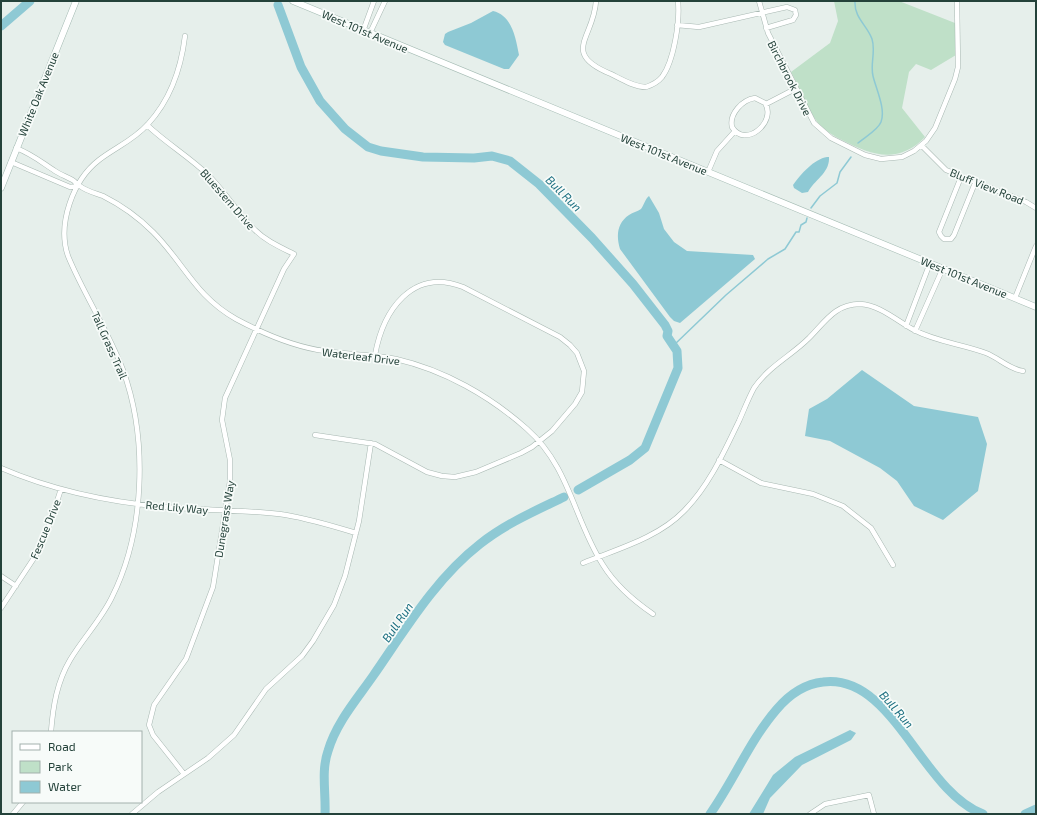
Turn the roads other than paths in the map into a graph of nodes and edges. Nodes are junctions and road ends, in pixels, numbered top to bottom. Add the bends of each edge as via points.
1 (76, 1) edge
2 (293, 1) edge
3 (374, 1) edge
4 (385, 1) edge
5 (596, 1) edge
6 (678, 1) edge
7 (759, 1) edge
8 (957, 1) edge
9 (762, 12) junction
10 (677, 26) junction
11 (766, 28) junction
12 (363, 31) junction
13 (370, 33) junction
14 (185, 36) dead end
15 (795, 89) junction
16 (766, 104) junction
17 (147, 125) junction
18 (735, 131) junction
19 (922, 146) junction
20 (16, 148) junction
21 (11, 162) junction
22 (708, 172) junction
23 (960, 177) junction
24 (975, 183) junction
25 (79, 186) junction
26 (1, 188) edge
27 (1036, 208) edge
28 (1036, 246) edge
29 (294, 254) joint
30 (930, 263) junction
31 (943, 268) junction
32 (1015, 298) junction
33 (1036, 307) edge
34 (906, 326) junction
35 (256, 329) junction
36 (915, 331) junction
37 (375, 355) junction
38 (1023, 371) dead end
39 (315, 435) dead end
40 (539, 442) junction
41 (371, 443) junction
42 (719, 460) junction
43 (1, 468) edge
44 (61, 489) junction
45 (137, 504) junction
46 (226, 511) junction
47 (356, 533) junction
48 (598, 557) junction
49 (583, 563) dead end
50 (893, 565) dead end
51 (1, 576) edge
52 (16, 586) junction
53 (1, 608) edge
54 (653, 614) dead end
55 (51, 731) edge
56 (184, 774) junction
57 (22, 803) edge
58 (13, 814) edge
59 (132, 814) edge
60 (810, 814) edge
61 (874, 814) edge

1 - 20 street, White Oak Avenue
2 - 12 street, West 101st Avenue
3 - 12 street
4 - 13 street
5 - 10 street via 582,52 594,68 635,84 646,87 662,78 673,49
6 - 10 street
7 - 9 street, Birchbrook Drive
8 - 19 street via 957,75 935,128
9 - 10 street via 699,27
9 - 11 street, Birchbrook Drive
9 - 11 street via 787,7 795,12 793,20
11 - 15 street, Birchbrook Drive
12 - 13 street, West 101st Avenue
13 - 22 street, West 101st Avenue
14 - 17 street, Tall Grass Trail via 181,61 174,81 165,101
15 - 16 street
15 - 19 street, Birchbrook Drive via 817,127 831,138 861,153 876,158 893,159
16 - 18 street via 768,117 755,133 743,136
16 - 18 street via 755,98 745,102 732,116 731,124
17 - 25 street, Tall Grass Trail via 127,143 97,162
17 - 29 street, Bluestem Drive via 209,175 260,235
18 - 22 street via 716,151
19 - 23 street, Bluff View Road via 941,166
20 - 21 street, White Oak Avenue
20 - 25 street, Waterleaf Drive via 39,158
21 - 25 street, Waterleaf Drive via 70,187
21 - 26 street, White Oak Avenue
22 - 30 street, West 101st Avenue
23 - 24 street, Bluff View Road
23 - 24 street via 939,232 944,239 951,239 954,235
24 - 27 street, Bluff View Road
25 - 35 street, Waterleaf Drive via 113,202 139,220 160,240 204,296 227,314
25 - 45 street, Tall Grass Trail via 66,217 65,246 113,347 128,387 139,446 140,480
28 - 32 street
29 - 35 street, Dunegrass Way via 284,269
30 - 31 street, West 101st Avenue
30 - 34 street
31 - 32 street, West 101st Avenue
31 - 36 street
32 - 33 street, West 101st Avenue
34 - 36 street
34 - 42 street via 879,309 865,305 849,305 832,313 807,340 772,367 757,385
35 - 37 street, Waterleaf Drive via 308,348
35 - 46 street, Dunegrass Way via 223,405 230,473
36 - 38 street via 940,341 985,353 1013,369
37 - 40 street, Waterleaf Drive via 426,368 462,384 507,412
37 - 40 street via 383,326 396,304 414,288 436,282 463,287 560,337 572,347 581,360 584,371 583,387 575,404
39 - 41 street
40 - 41 street via 521,453 476,472 455,477 426,472
40 - 48 street, Waterleaf Drive via 561,472
41 - 47 street
42 - 48 street via 701,491 677,517 652,534
42 - 50 street via 761,483 813,494 843,506 871,528
43 - 44 street, Red Lily Way
44 - 45 street, Red Lily Way via 100,499
44 - 52 street, Fescue Drive via 42,543
45 - 46 street, Red Lily Way
45 - 55 street, Tall Grass Trail via 121,576 107,606 63,675 53,708
46 - 47 street, Red Lily Way via 287,515
46 - 56 street, Dunegrass Way via 213,587 200,624 186,659 154,705 149,725 153,735
47 - 56 street via 339,594 313,641 302,656 266,689 234,735 208,758
48 - 49 street
48 - 54 street, Waterleaf Drive via 618,585
51 - 52 street
52 - 53 street, Fescue Drive
56 - 59 street
57 - 58 street
60 - 61 street via 825,804 869,795

